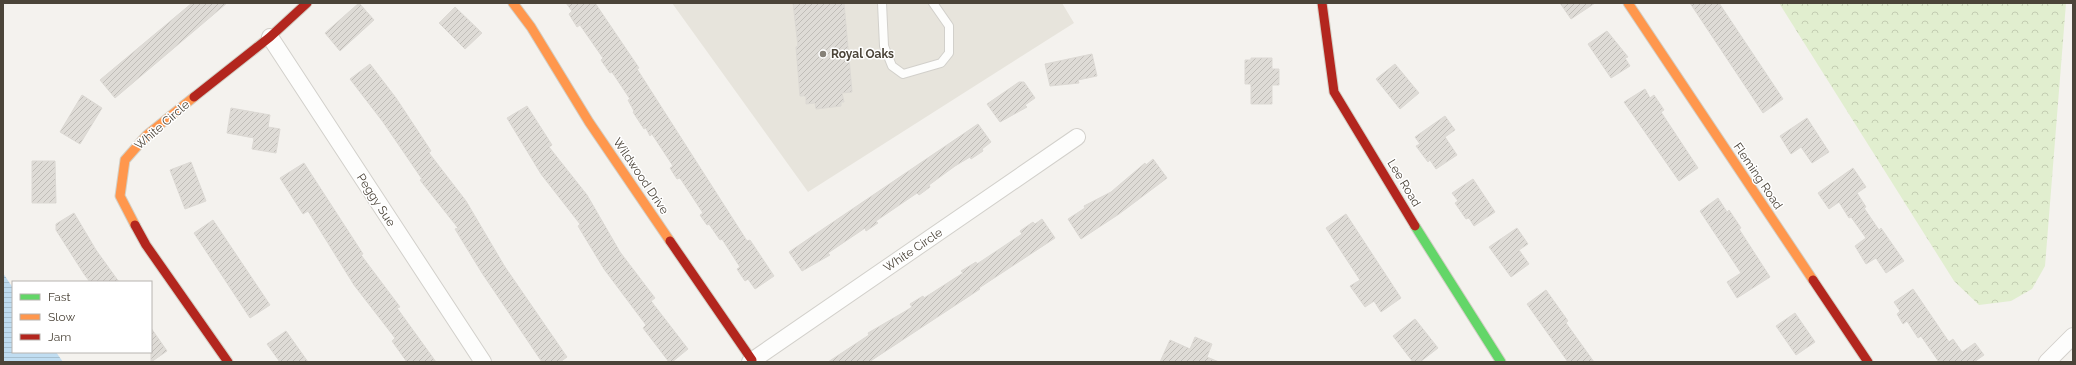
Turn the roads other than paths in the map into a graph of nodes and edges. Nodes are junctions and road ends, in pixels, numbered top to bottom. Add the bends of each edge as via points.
1 (307, 3) edge
2 (513, 3) edge
3 (882, 3) edge
4 (933, 3) edge
5 (1322, 3) edge
6 (1628, 3) edge
7 (270, 37) junction
8 (1077, 137) dead end
9 (2073, 336) edge
10 (751, 361) edge
11 (228, 362) edge
12 (483, 362) edge
13 (1501, 362) edge
14 (1868, 362) edge
15 (2047, 362) edge

1 - 7 street, White Circle
2 - 10 street, Wildwood Drive via 531,27 589,122
3 - 4 lane via 884,46 892,66 903,74 942,63 949,54 948,26
5 - 13 street, Lee Road via 1334,92
6 - 14 street, Fleming Road
7 - 11 street, White Circle via 147,135 125,160 120,196 146,245
7 - 12 street, Peggy Sue
8 - 10 street, White Circle
9 - 15 street

